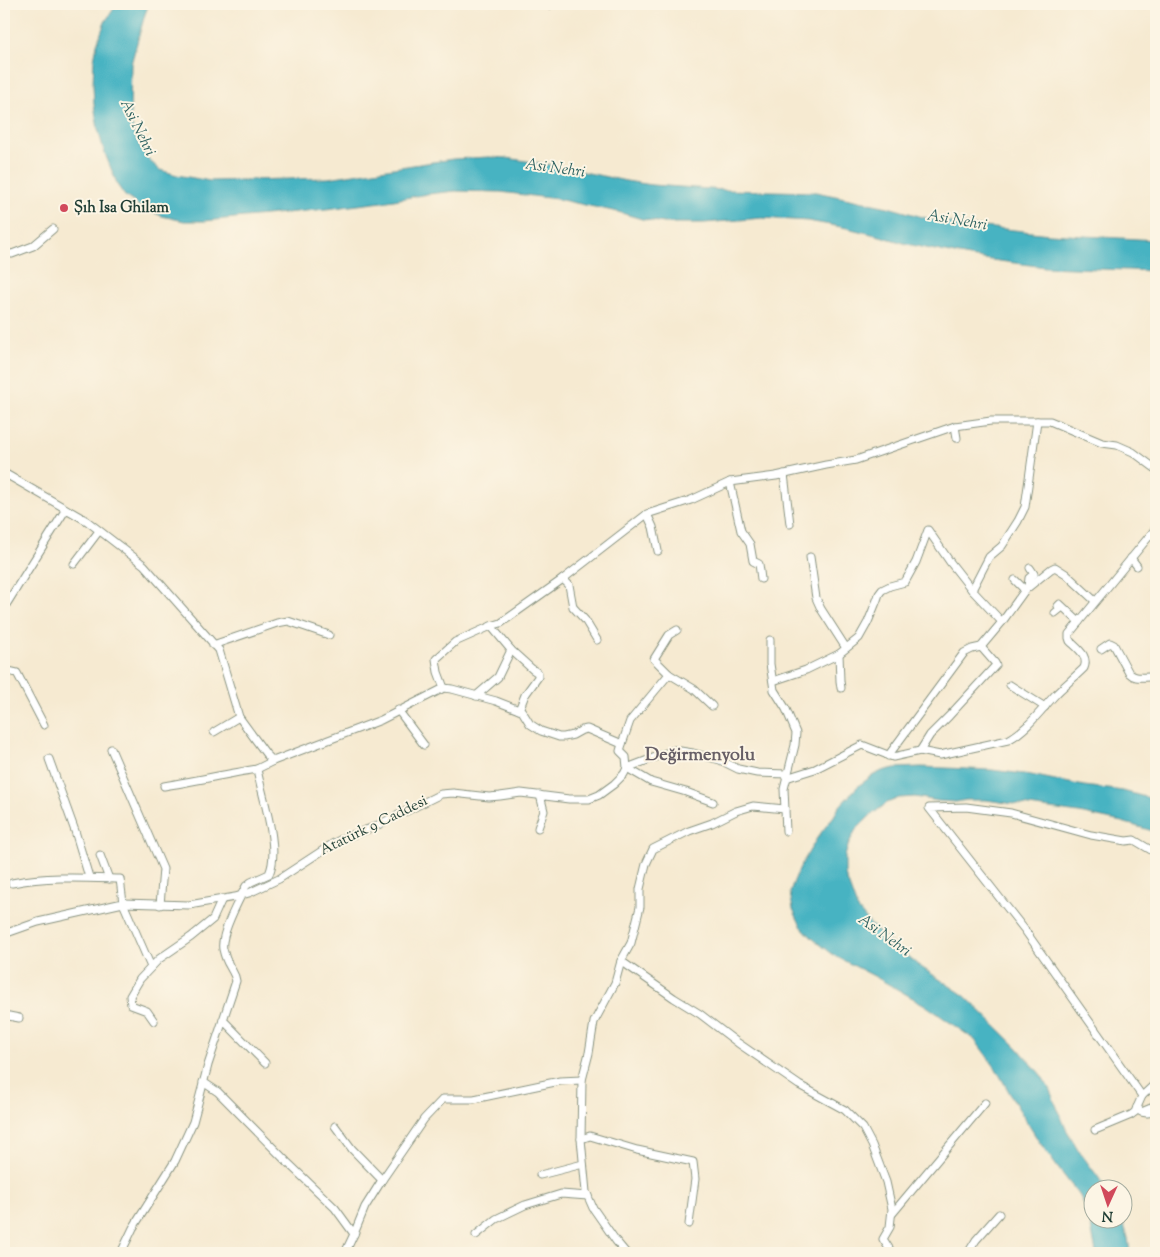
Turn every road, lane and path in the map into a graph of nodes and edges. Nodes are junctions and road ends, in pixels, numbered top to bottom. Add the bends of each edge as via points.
1 (53, 229) dead end
2 (4, 253) edge
3 (1037, 422) junction
4 (955, 426) junction
5 (957, 438) dead end
6 (1156, 469) edge
7 (4, 473) edge
8 (784, 474) junction
9 (730, 482) junction
10 (66, 509) junction
11 (647, 514) junction
12 (790, 524) dead end
13 (1156, 528) edge
14 (99, 531) junction
15 (1150, 535) junction
16 (1156, 542) edge
17 (658, 551) dead end
18 (810, 556) dead end
19 (1131, 558) junction
20 (74, 564) dead end
21 (1137, 566) dead end
22 (1030, 568) dead end
23 (563, 579) junction
24 (761, 579) dead end
25 (1015, 580) dead end
26 (1027, 588) junction
27 (972, 590) junction
28 (1095, 601) junction
29 (4, 608) edge
30 (1055, 613) dead end
31 (1002, 622) junction
32 (1079, 622) junction
33 (491, 626) junction
34 (677, 630) dead end
35 (329, 635) dead end
36 (597, 640) dead end
37 (770, 640) dead end
38 (213, 645) junction
39 (981, 647) junction
40 (846, 648) junction
41 (511, 650) junction
42 (1101, 650) dead end
43 (838, 654) junction
44 (4, 670) edge
45 (669, 674) junction
46 (1149, 676) dead end
47 (773, 681) junction
48 (1010, 685) dead end
49 (444, 688) junction
50 (841, 688) dead end
51 (476, 696) junction
52 (712, 706) dead end
53 (1045, 707) junction
54 (398, 710) junction
55 (520, 710) junction
56 (239, 717) junction
57 (44, 725) dead end
58 (214, 732) dead end
59 (622, 744) junction
60 (424, 746) dead end
61 (111, 749) dead end
62 (920, 751) junction
63 (888, 756) junction
64 (49, 760) dead end
65 (273, 760) junction
66 (627, 768) junction
67 (257, 769) junction
68 (787, 776) junction
69 (164, 786) dead end
70 (540, 795) junction
71 (712, 802) dead end
72 (785, 809) junction
73 (538, 828) dead end
74 (786, 831) dead end
75 (1156, 853) edge
76 (100, 855) dead end
77 (89, 877) junction
78 (109, 879) junction
79 (12, 883) dead end
80 (242, 895) junction
81 (222, 899) junction
82 (123, 904) junction
83 (160, 905) junction
84 (4, 934) edge
85 (621, 962) junction
86 (151, 967) junction
87 (4, 1016) edge
88 (19, 1018) dead end
89 (223, 1020) junction
90 (154, 1021) dead end
91 (265, 1063) dead end
92 (582, 1080) junction
93 (203, 1082) junction
94 (1156, 1083) edge
95 (1142, 1096) junction
96 (985, 1103) dead end
97 (1156, 1106) edge
98 (1139, 1110) junction
99 (1156, 1112) edge
100 (335, 1126) dead end
101 (1095, 1130) dead end
102 (580, 1139) junction
103 (582, 1164) junction
104 (540, 1175) dead end
105 (382, 1180) junction
106 (588, 1196) junction
107 (892, 1214) junction
108 (999, 1214) dead end
109 (689, 1224) dead end
110 (354, 1234) junction
111 (476, 1235) dead end
112 (121, 1253) edge
113 (345, 1253) edge
114 (626, 1253) edge
115 (892, 1253) edge
116 (968, 1253) edge

1 - 2 street via 33,246 12,254
3 - 4 street via 991,421
3 - 6 street via 1050,420 1102,444 1118,445
3 - 27 street via 1025,507 1002,546 989,557
4 - 5 street
4 - 8 street via 856,460
7 - 10 street
8 - 9 street
8 - 12 street
9 - 11 street via 691,500
9 - 24 street via 741,531 750,544 753,560 759,564
10 - 14 street
10 - 29 street
11 - 17 street
11 - 23 street
13 - 15 street
14 - 20 street
14 - 38 street via 144,565
15 - 16 street
15 - 19 street
18 - 40 street via 816,598
19 - 21 street
19 - 28 street
22 - 26 street via 1034,574 1029,578
23 - 33 street via 501,623
23 - 36 street via 569,586 573,607
25 - 26 street
26 - 28 street via 1055,567
26 - 31 street
27 - 31 street
27 - 40 street via 928,530 905,582 878,594 859,638
28 - 32 street
30 - 32 street via 1060,604
31 - 39 street
32 - 53 street via 1069,638 1084,655 1086,665
33 - 41 street
33 - 49 street via 455,642 436,659
34 - 45 street via 669,635 654,658
35 - 38 street via 288,621
37 - 47 street
38 - 56 street via 219,650
39 - 62 street via 996,665 930,735
39 - 63 street via 964,653
40 - 43 street
41 - 51 street via 498,677
41 - 55 street via 538,673
42 - 46 street via 1110,643 1114,645 1132,677
43 - 47 street via 806,670
43 - 50 street
44 - 57 street via 17,673
45 - 52 street via 694,689
45 - 59 street via 630,721
47 - 68 street via 774,690 796,733
48 - 53 street
49 - 51 street
49 - 54 street
51 - 55 street
53 - 62 street via 1008,740 940,755
54 - 60 street
54 - 65 street via 381,720
55 - 59 street via 530,724 541,731 564,737 588,730
56 - 58 street
56 - 65 street
59 - 66 street via 620,750 626,757
61 - 83 street via 163,869
62 - 63 street
63 - 68 street via 862,746 815,769
64 - 77 street
65 - 67 street
66 - 68 street via 674,750 693,752 757,774
66 - 70 street, Atatürk 9 Caddesi via 614,784 594,797 575,800
66 - 71 street via 650,782
67 - 69 street
67 - 80 street via 266,803 273,850 272,868 269,874 246,886
68 - 72 street
70 - 73 street via 544,811
70 - 80 street, Atatürk 9 Caddesi via 446,793 435,796 374,827 339,840 279,879
72 - 74 street
72 - 85 street via 753,806 736,811 653,849 646,864 631,944
75 - 95 street via 1134,840 1091,835 1011,813 966,807 929,808 1024,929
76 - 78 street
77 - 78 street
77 - 79 street via 31,879
78 - 82 street via 120,879
80 - 81 street, Atatürk 9 Caddesi
80 - 89 street via 223,939 222,948 236,981
81 - 83 street, Atatürk 9 Caddesi via 189,905
81 - 86 street via 213,918
82 - 83 street, Atatürk 9 Caddesi
82 - 84 street, Atatürk 9 Caddesi via 38,922
82 - 86 street
85 - 92 street via 594,1022
85 - 107 street via 799,1085 845,1110 863,1128 872,1145 886,1182
86 - 90 street via 130,996 131,1005 147,1011
87 - 88 street
89 - 91 street
89 - 93 street
92 - 102 street
92 - 105 street via 560,1081 474,1099 443,1099 424,1119
93 - 110 street via 218,1092 335,1208
93 - 112 street via 193,1122 176,1161 133,1228
94 - 95 street
95 - 98 street
96 - 107 street
97 - 98 street
98 - 99 street
98 - 101 street
100 - 105 street
102 - 103 street
102 - 109 street via 590,1136 693,1162 695,1179
103 - 104 street
103 - 106 street
105 - 110 street via 365,1207
106 - 111 street via 561,1194 525,1206 496,1219
106 - 114 street
107 - 115 street via 890,1227 883,1239
108 - 116 street
110 - 113 street

